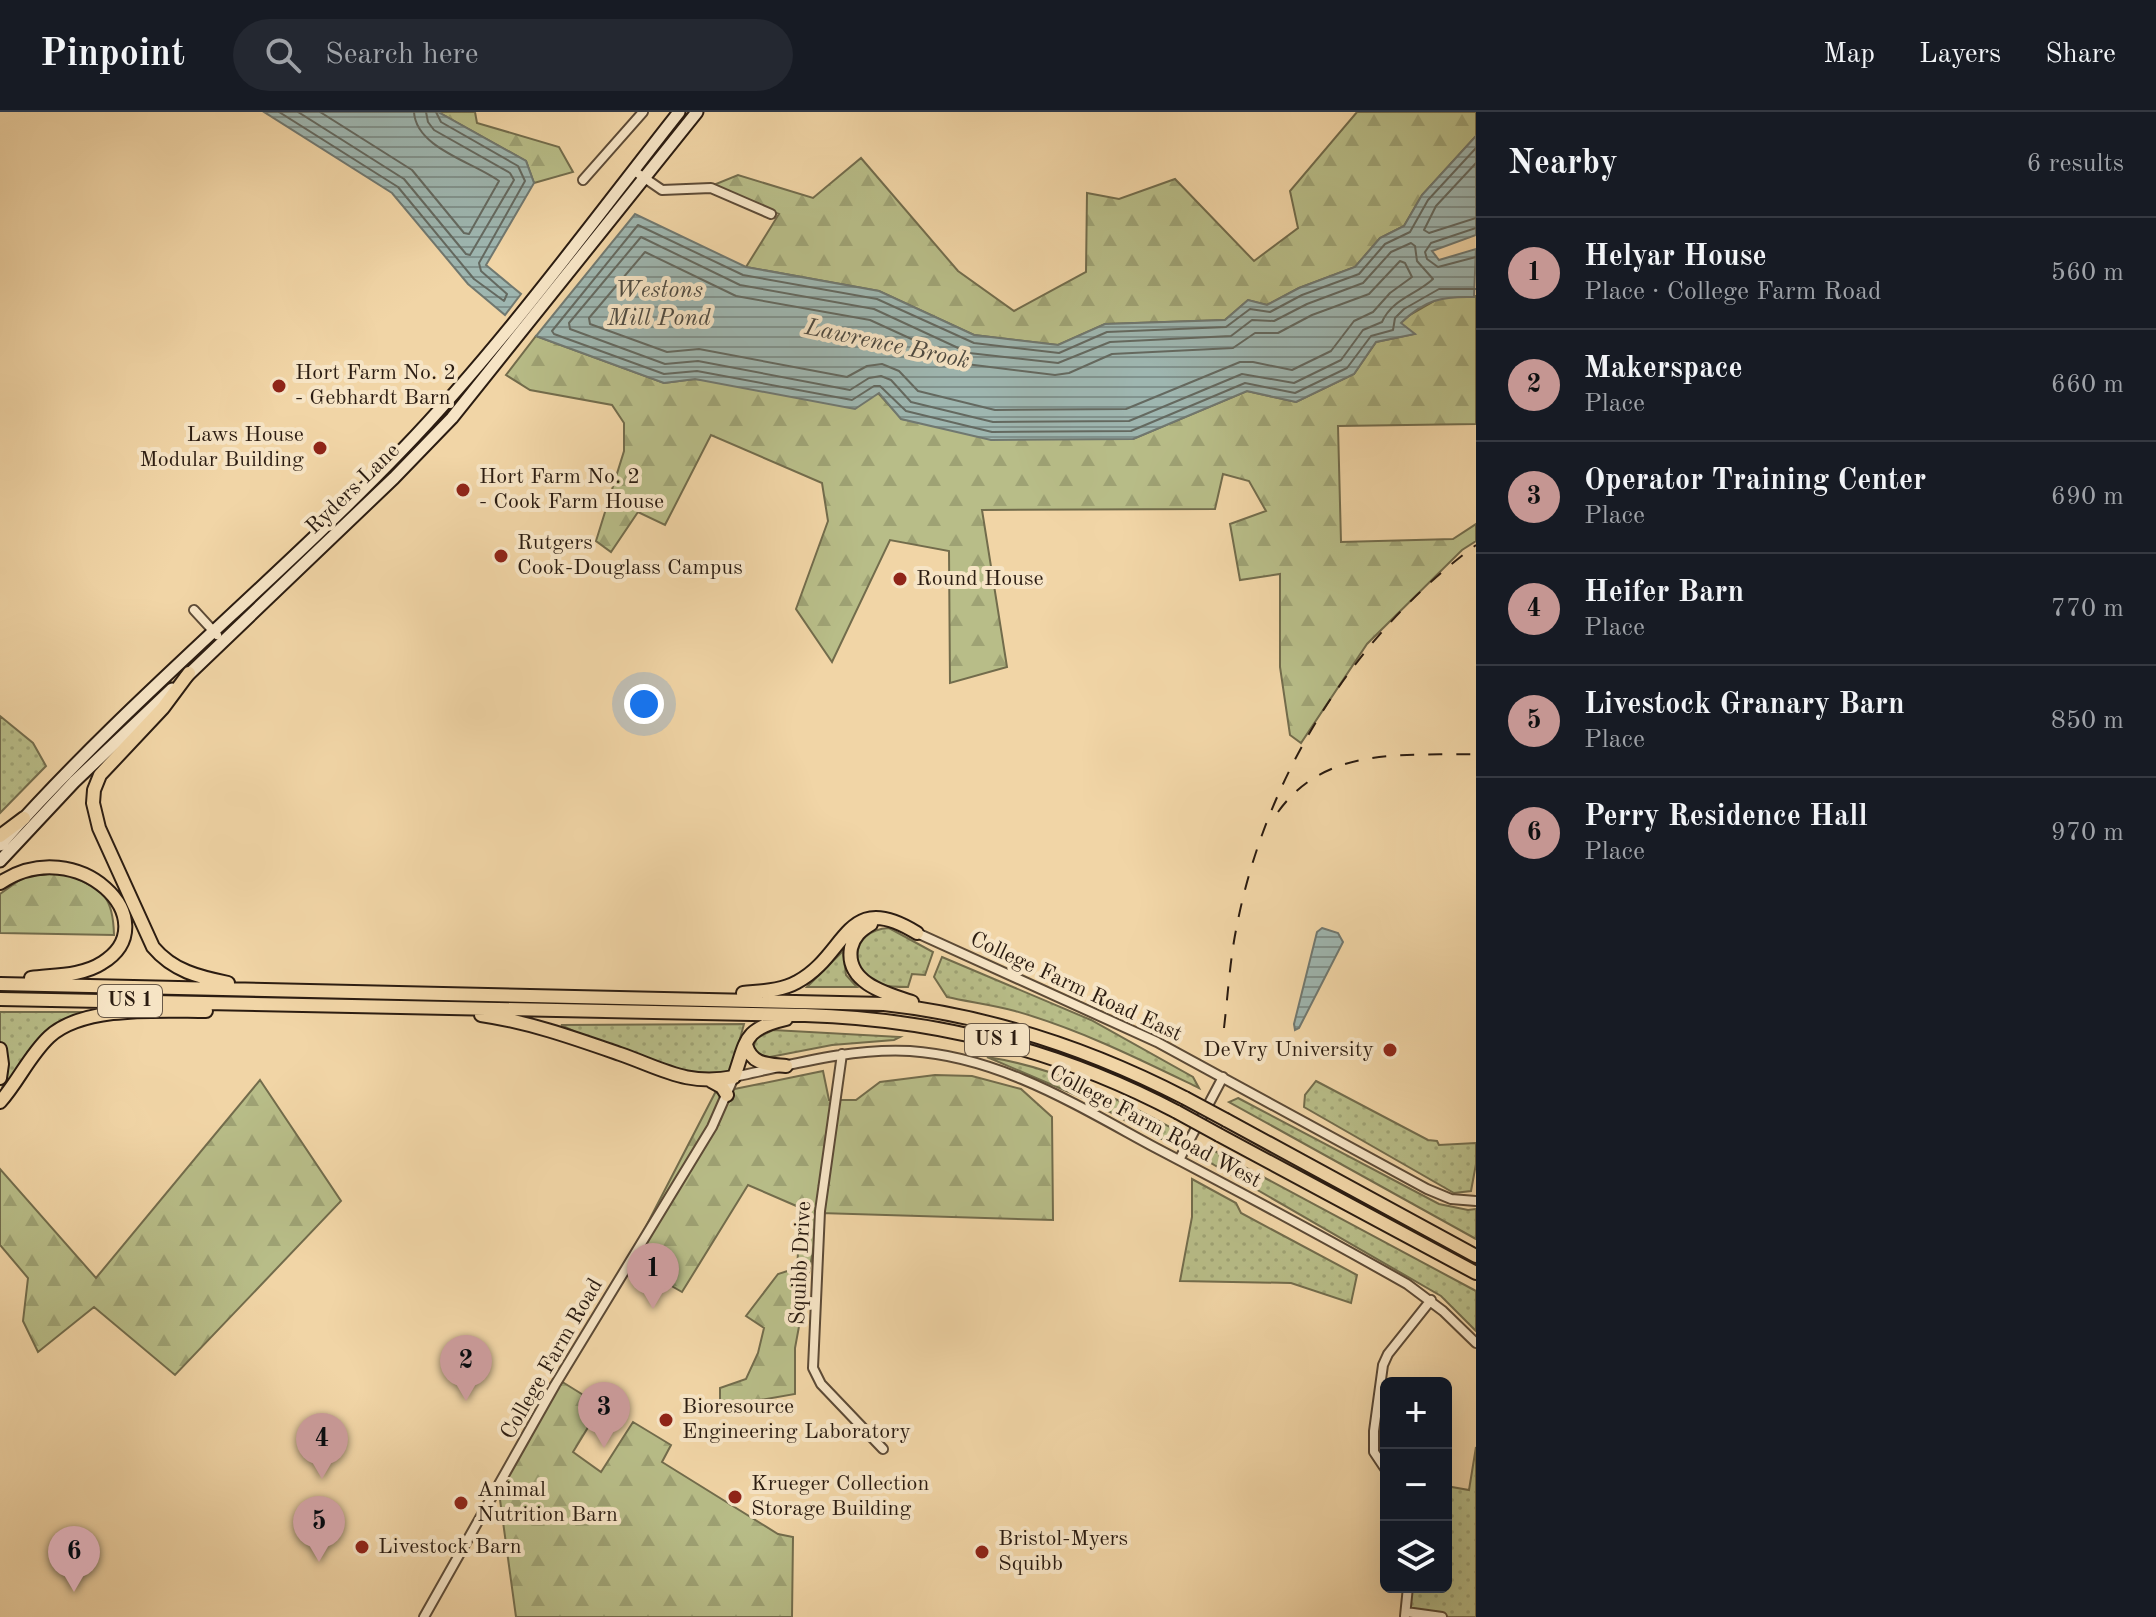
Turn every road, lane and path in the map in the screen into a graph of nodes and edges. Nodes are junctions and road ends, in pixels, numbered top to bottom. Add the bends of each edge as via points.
1 (643, 112) edge
2 (679, 112) edge
3 (697, 112) edge
4 (633, 170) junction
5 (644, 179) junction
6 (583, 180) dead end
7 (771, 214) dead end
8 (194, 610) dead end
9 (213, 631) junction
10 (223, 641) junction
11 (189, 673) junction
12 (24, 818) junction
13 (0, 836) edge
14 (0, 845) edge
15 (0, 861) edge
16 (0, 883) edge
17 (917, 933) junction
18 (0, 983) edge
19 (258, 989) junction
20 (0, 999) edge
21 (698, 999) junction
22 (259, 1003) junction
23 (432, 1007) junction
24 (938, 1011) junction
25 (805, 1015) junction
26 (746, 1045) junction
27 (0, 1049) edge
28 (842, 1054) junction
29 (786, 1066) junction
30 (734, 1077) junction
31 (1223, 1077) junction
32 (0, 1078) edge
33 (711, 1081) junction
34 (727, 1095) junction
35 (0, 1102) edge
36 (1179, 1160) junction
37 (1476, 1201) edge
38 (1398, 1214) junction
39 (1476, 1248) edge
40 (1476, 1256) edge
41 (1476, 1273) edge
42 (1431, 1300) junction
43 (1476, 1343) edge
44 (883, 1449) dead end
45 (1380, 1461) edge
46 (1408, 1593) edge
47 (1406, 1614) edge
48 (424, 1617) edge
49 (1442, 1617) edge

1 - 6 street
2 - 4 main road, Ryders Lane
3 - 5 main road, Ryders Lane
4 - 5 street
4 - 9 main road, Ryders Lane via 452,396
5 - 7 street via 667,191 711,188
5 - 10 main road, Ryders Lane via 470,398
8 - 9 street
9 - 10 street
9 - 12 main road, Ryders Lane
10 - 11 main road, Ryders Lane
11 - 15 main road, Ryders Lane
11 - 19 highway via 100,775 94,815 157,952 189,973
12 - 13 highway
12 - 14 main road, Ryders Lane
16 - 18 highway via 36,868 74,870 109,891 124,921 117,949 97,966
17 - 21 highway via 887,917 871,918 853,927 799,982
17 - 24 highway via 884,922 869,925 854,939 852,961 873,988
17 - 31 street, College Farm Road East
18 - 19 highway, US 1
19 - 21 highway, US 1
20 - 22 highway, US 1
21 - 24 highway, US 1 via 857,1002
22 - 23 highway, US 1
22 - 35 highway via 78,1020 47,1039
23 - 25 highway, US 1
23 - 33 highway via 527,1023 679,1076
24 - 38 highway, US 1, bridge via 1016,1029 1117,1064
25 - 26 highway via 759,1026
25 - 41 highway, US 1, bridge via 910,1023 988,1038 1089,1070
26 - 29 highway via 757,1061
26 - 30 highway
27 - 32 highway
28 - 29 street, College Farm Road West
28 - 36 street, College Farm Road West via 912,1051 993,1067
28 - 44 street, Squibb Drive via 820,1211 813,1368 821,1384
29 - 30 street, College Farm Road West
30 - 33 highway
30 - 34 street, College Farm Road
31 - 36 street
31 - 37 street, College Farm Road East via 1436,1194
33 - 34 highway
34 - 48 street, College Farm Road
36 - 42 street, College Farm Road West
38 - 39 highway
38 - 40 highway, US 1
42 - 43 street, College Farm Road West
42 - 45 street via 1383,1365 1374,1431 1374,1452
46 - 47 street
47 - 49 street

